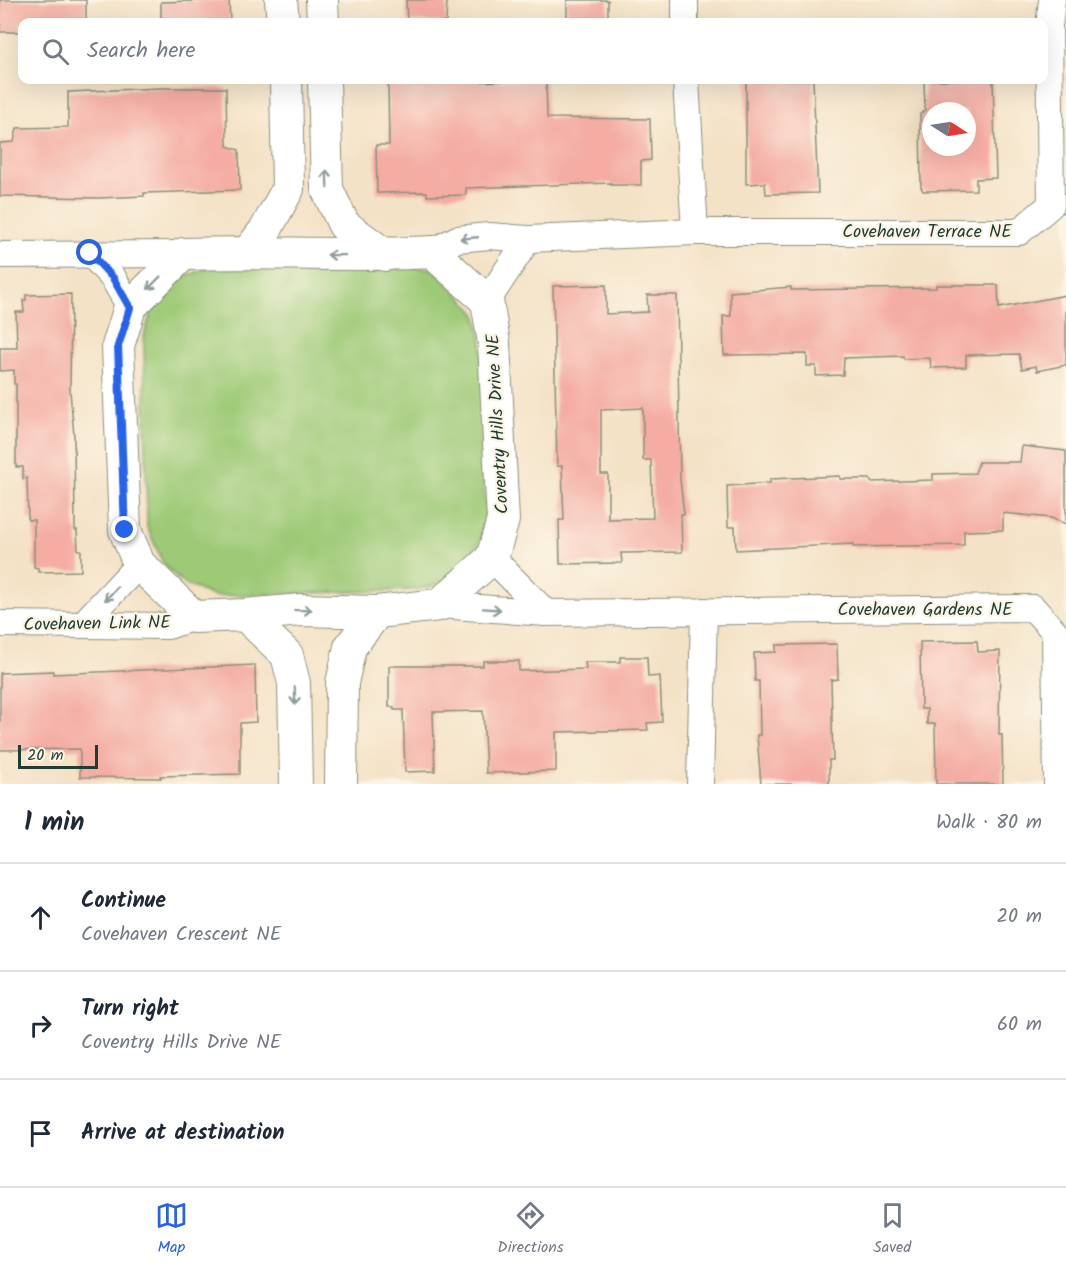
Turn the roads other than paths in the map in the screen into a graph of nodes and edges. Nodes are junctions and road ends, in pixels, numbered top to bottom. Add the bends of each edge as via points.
1 (281, 0) edge
2 (322, 0) edge
3 (685, 0) edge
4 (1052, 0) edge
5 (283, 18) edge
6 (323, 18) edge
7 (685, 18) edge
8 (286, 84) edge
9 (324, 84) edge
10 (686, 84) edge
11 (695, 232) junction
12 (518, 238) junction
13 (249, 251) junction
14 (432, 252) junction
15 (90, 253) junction
16 (183, 254) junction
17 (0, 255) edge
18 (385, 255) junction
19 (488, 301) junction
20 (130, 308) junction
21 (492, 558) junction
22 (139, 564) junction
23 (439, 605) junction
24 (704, 611) junction
25 (377, 612) junction
26 (546, 613) junction
27 (245, 615) junction
28 (194, 617) junction
29 (0, 624) edge
30 (82, 624) junction
31 (296, 784) edge
32 (341, 784) edge
33 (700, 784) edge
34 (1057, 784) edge

1 - 5 street
2 - 6 street
3 - 7 street
4 - 11 street, Covehaven Terrace NE via 1052,206 1019,232
8 - 13 street via 288,189
18 -> 9 street via 344,225 327,189
10 - 11 street
11 - 12 street, Covehaven Terrace NE
12 -> 14 street via 458,239
12 - 19 street
13 - 16 street
18 -> 13 street
14 - 18 street
14 - 19 street
15 - 16 street
15 - 17 street
15 - 20 street via 113,278
16 -> 20 street
19 - 21 street, Coventry Hills Drive NE via 494,343 503,520
20 - 22 street via 118,346 125,530
21 - 23 street
21 - 26 street
22 - 28 street
22 -> 30 street
23 - 25 street
23 -> 26 street, Covehaven Gardens NE
24 - 26 street, Covehaven Gardens NE
24 - 33 street
24 - 34 street, Covehaven Gardens NE via 1032,608 1055,632
27 -> 25 street via 301,610
25 - 32 street via 350,647 342,683
27 - 28 street
27 -> 31 street via 287,655 294,682
28 - 30 street, Covehaven Link NE via 168,626
29 - 30 street, Covehaven Link NE

